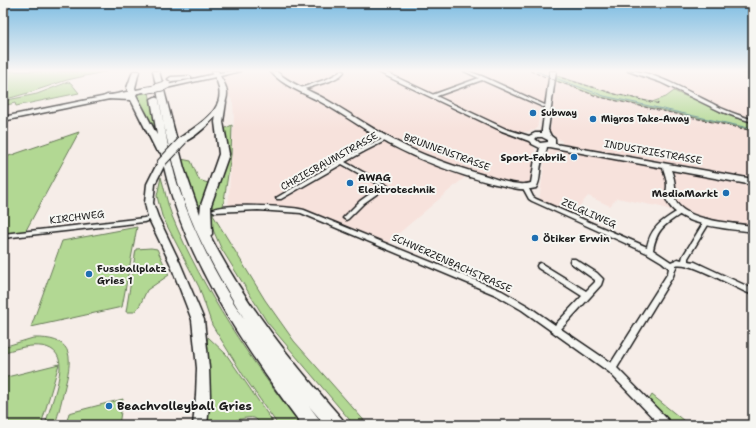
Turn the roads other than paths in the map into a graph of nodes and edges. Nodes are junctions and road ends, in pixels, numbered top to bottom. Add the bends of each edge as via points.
1 (132, 91) edge
2 (140, 91) edge
3 (153, 91) edge
4 (161, 91) edge
5 (218, 91) edge
6 (223, 91) edge
7 (303, 91) edge
8 (423, 91) edge
9 (447, 91) edge
10 (511, 91) edge
11 (550, 91) edge
12 (683, 91) edge
13 (133, 94) junction
14 (433, 96) junction
15 (107, 97) joint
16 (222, 102) junction
17 (547, 108) junction
18 (211, 117) junction
19 (3, 119) edge
20 (753, 121) edge
21 (219, 122) junction
22 (533, 136) junction
23 (387, 139) junction
24 (546, 142) junction
25 (341, 162) junction
26 (167, 163) junction
27 (666, 165) junction
28 (753, 177) edge
29 (753, 182) edge
30 (526, 188) junction
31 (279, 198) dead end
32 (215, 210) dead end
33 (680, 212) junction
34 (153, 217) junction
35 (346, 218) dead end
36 (705, 220) junction
37 (753, 229) edge
38 (3, 236) edge
39 (207, 241) junction
40 (649, 251) junction
41 (573, 261) dead end
42 (686, 262) junction
43 (672, 264) junction
44 (540, 266) dead end
45 (753, 292) edge
46 (587, 295) junction
47 (556, 329) junction
48 (612, 369) junction
49 (200, 425) edge
50 (313, 425) edge
51 (336, 425) edge
52 (667, 425) edge

1 - 13 highway
2 - 13 main road, bridge
3 - 26 highway
4 - 39 highway via 180,174
5 - 18 main road via 217,105
6 - 16 main road
7 - 23 main road, BRUNNENSTRASSE
8 - 14 main road, INDUSTRIESTRASSE
9 - 14 street
10 - 17 street
11 - 17 main road
12 - 20 street via 736,116
13 - 15 highway
13 - 26 highway
14 - 22 main road, INDUSTRIESTRASSE via 500,127
15 - 19 main road
16 - 18 main road via 216,114
16 - 21 highway
17 - 22 main road via 540,129
17 - 24 main road
18 - 21 highway
18 - 34 main road, bridge via 162,162 151,184 149,202
21 - 39 highway via 224,154 206,205
22 - 24 main road, INDUSTRIESTRASSE
22 - 24 main road, INDUSTRIESTRASSE
23 - 25 street, CHRIESBAUMSTRASSE
23 - 30 main road, BRUNNENSTRASSE via 426,158 497,182
24 - 27 main road, INDUSTRIESTRASSE
24 - 28 main road, INDUSTRIESTRASSE
24 - 30 main road via 539,159 535,183
25 - 31 street, CHRIESBAUMSTRASSE
25 - 35 street via 385,186 362,202
26 - 50 highway via 185,220 216,284 263,358
27 - 29 main road, INDUSTRIESTRASSE
27 - 33 main road via 671,185 670,198
30 - 40 street, ZELGLIWEG via 534,200
32 - 47 street, SCHWERZENBACHSTRASSE via 277,207 302,211 499,293
33 - 36 main road
33 - 40 street via 655,230
34 - 38 street, KIRCHWEG
34 - 49 main road via 198,320 203,368
36 - 37 main road
36 - 42 street via 705,225
39 - 51 highway via 256,322
40 - 43 street, ZELGLIWEG
41 - 46 street via 599,279
42 - 43 street
42 - 45 street
43 - 48 street via 671,274
44 - 46 street
46 - 47 street
47 - 48 street, SCHWERZENBACHSTRASSE
48 - 52 street, SCHWERZENBACHSTRASSE

